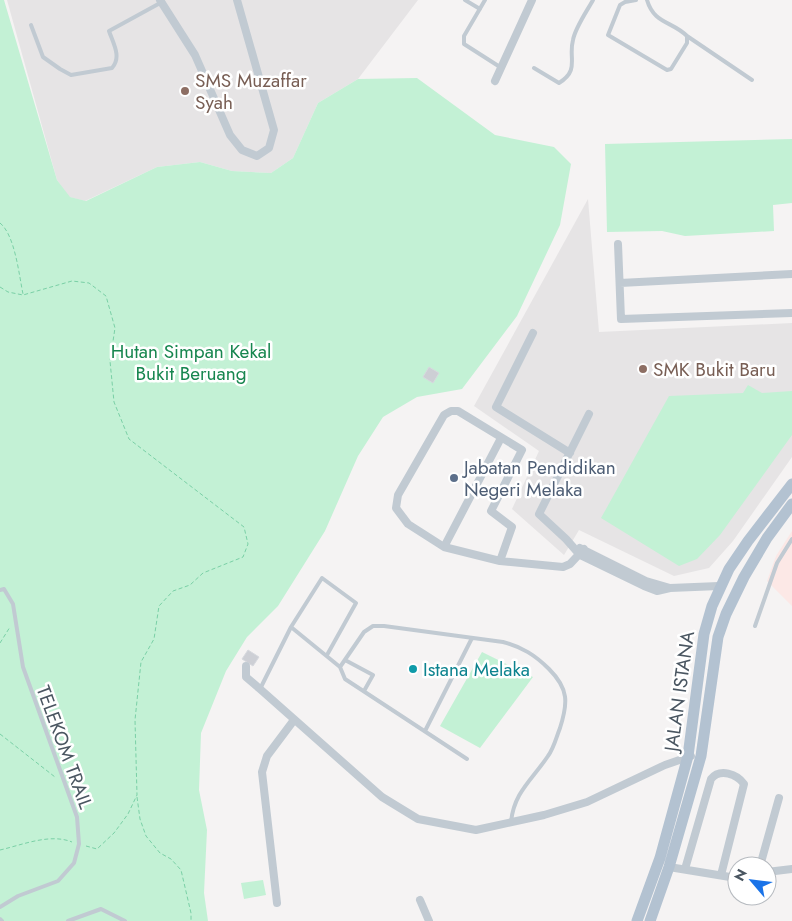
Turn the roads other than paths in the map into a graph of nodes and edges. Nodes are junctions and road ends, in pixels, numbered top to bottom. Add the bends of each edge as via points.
1 (237, 0) edge
2 (465, 0) edge
3 (486, 0) edge
4 (532, 0) edge
5 (593, 0) edge
6 (636, 0) edge
7 (647, 0) edge
8 (161, 1) edge
9 (480, 9) junction
10 (31, 25) dead end
11 (687, 36) junction
12 (501, 68) junction
13 (534, 68) dead end
14 (752, 80) dead end
15 (494, 81) dead end
16 (618, 244) dead end
17 (792, 274) edge
18 (620, 282) junction
19 (792, 313) edge
20 (533, 333) dead end
21 (589, 414) dead end
22 (501, 438) junction
23 (570, 453) junction
24 (792, 484) edge
25 (787, 500) edge
26 (787, 517) edge
27 (767, 538) junction
28 (792, 539) edge
29 (444, 547) junction
30 (582, 552) junction
31 (500, 561) junction
32 (719, 586) junction
33 (0, 590) edge
34 (755, 626) dead end
35 (291, 627) junction
36 (472, 638) junction
37 (327, 655) junction
38 (715, 659) junction
39 (344, 660) junction
40 (246, 666) dead end
41 (340, 667) junction
42 (260, 689) junction
43 (364, 691) junction
44 (294, 720) junction
45 (425, 731) junction
46 (688, 756) junction
47 (701, 756) junction
48 (467, 759) dead end
49 (779, 798) dead end
50 (511, 822) junction
51 (763, 856) edge
52 (669, 866) junction
53 (685, 869) junction
54 (792, 870) edge
55 (777, 871) edge
56 (721, 875) junction
57 (727, 875) edge
58 (420, 900) dead end
59 (277, 903) dead end
60 (0, 907) edge
61 (68, 921) edge
62 (125, 921) edge
63 (430, 921) edge
64 (637, 921) edge
65 (650, 921) edge

1 - 8 street via 274,130 269,148 257,156 242,150 230,135 195,55
2 - 9 lane
3 - 9 lane
4 - 12 street
5 - 13 lane via 573,39 573,63 568,75 559,82
6 - 11 lane via 620,6 608,35 667,70 671,69 687,43
7 - 11 lane via 654,15
8 - 10 lane via 109,31 118,57 112,68 71,74 60,69 44,57
9 - 12 lane via 464,36 464,44
11 - 14 lane
12 - 15 street
16 - 18 street
17 - 18 street
18 - 19 street via 621,319
20 - 23 street via 496,407
21 - 23 street
22 - 29 street
22 - 29 street via 458,411 451,410 444,414 398,495 396,508 408,524
22 - 31 street via 522,450 491,511 512,527
23 - 30 street via 539,514
24 - 25 main road, JALAN ISTANA
25 - 26 main road, JALAN ISTANA
25 - 32 main road, JALAN ISTANA via 748,541
26 - 27 main road, JALAN ISTANA
27 - 32 main road via 746,559 732,582
27 - 38 main road, JALAN ISTANA via 726,614
28 - 34 lane via 777,563
29 - 31 street
30 - 31 street via 563,567
30 - 32 street via 646,581 670,588
32 - 38 main road via 724,592 714,636
32 - 46 main road, JALAN ISTANA via 704,634
33 - 60 lane, TELEKOM TRAIL via 4,589 13,604 23,667 77,817 79,844 74,863 58,881 18,896
35 - 37 lane
35 - 37 lane via 322,578 356,603
35 - 42 lane
36 - 39 lane via 373,626 364,632
36 - 45 lane
36 - 50 lane via 503,642 527,651 554,674 565,692 564,715 554,746 520,792
37 - 41 lane
38 - 47 main road, JALAN ISTANA
39 - 41 lane
39 - 43 lane via 373,675
40 - 42 street via 246,677
41 - 43 lane via 345,678
42 - 44 street
43 - 45 lane
44 - 50 street via 382,797 418,819 476,830
44 - 59 street via 266,756 262,772
45 - 48 lane
46 - 47 street
46 - 50 street via 587,802
46 - 64 main road, JALAN ISTANA via 660,858
47 - 52 main road, JALAN ISTANA
49 - 51 street
52 - 53 street
52 - 65 main road, JALAN ISTANA
53 - 56 street
53 - 56 street via 711,779 716,774 730,774 744,784
54 - 55 street
56 - 57 street
58 - 63 street
61 - 62 lane via 101,909

